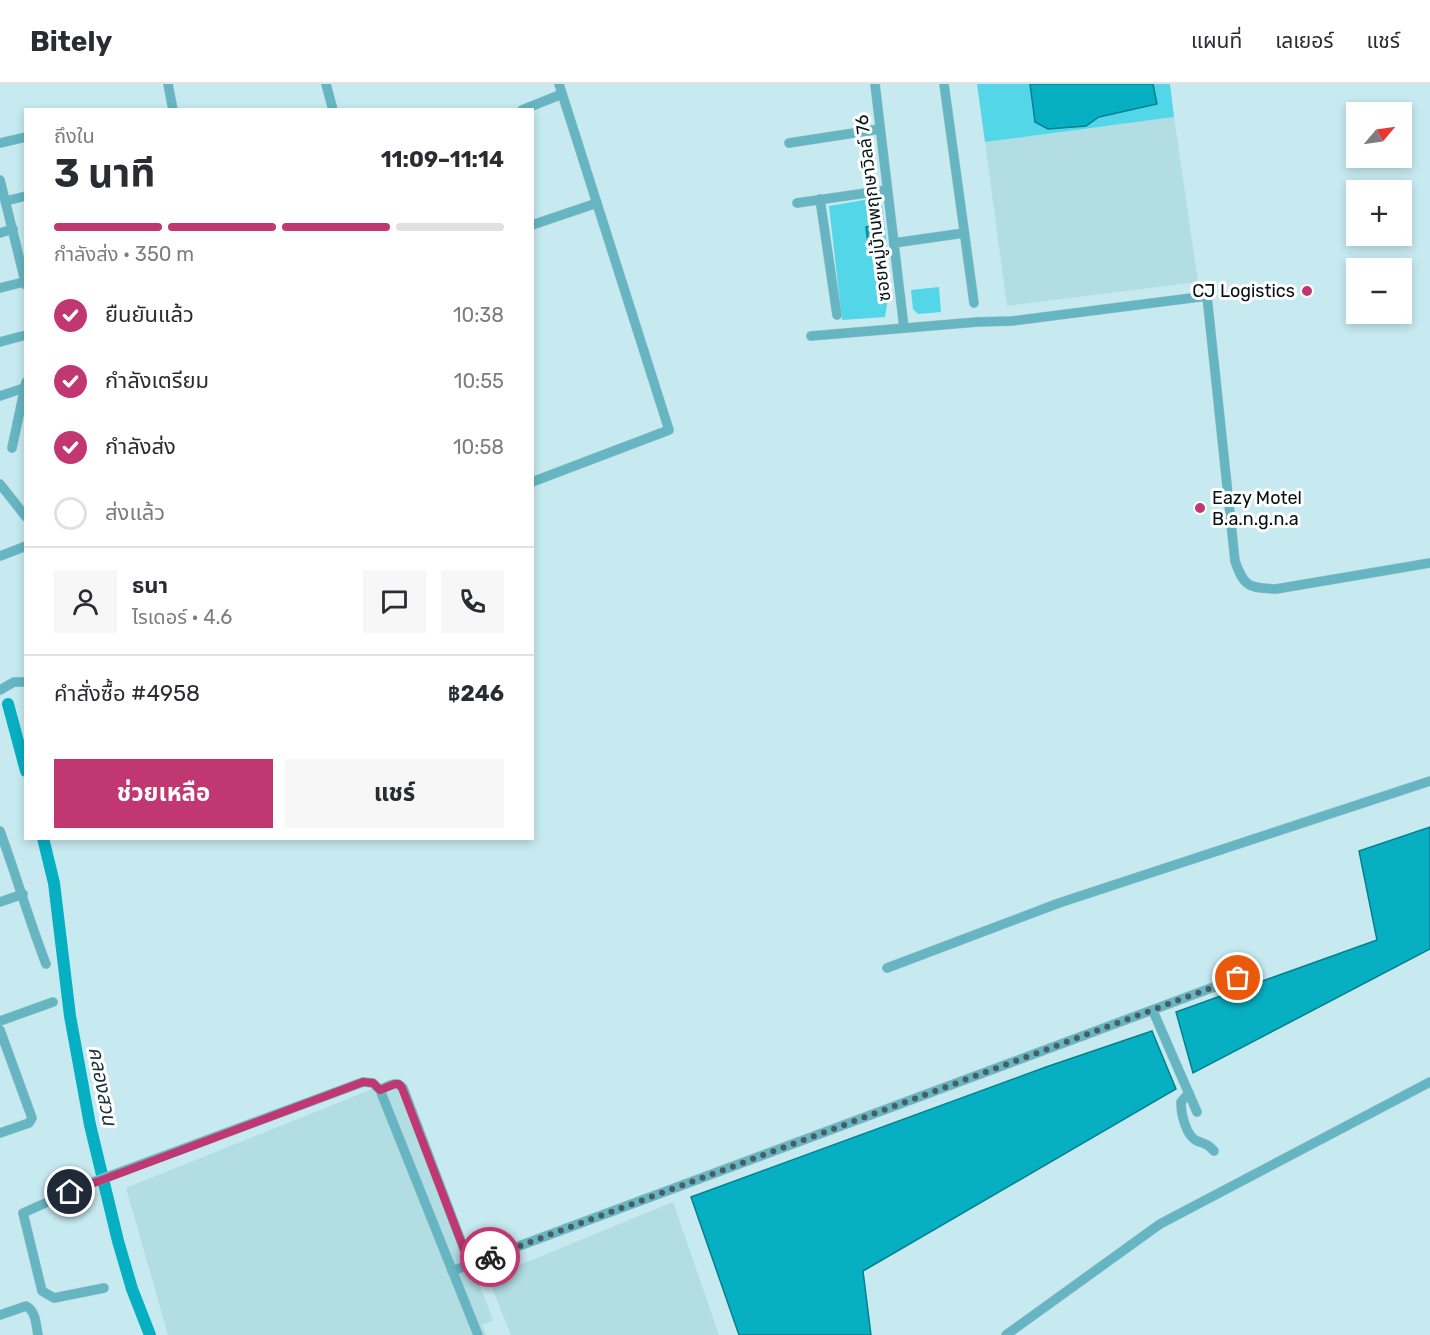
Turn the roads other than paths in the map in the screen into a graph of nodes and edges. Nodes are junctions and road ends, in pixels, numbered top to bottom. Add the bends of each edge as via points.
1 (168, 84) edge
2 (326, 84) edge
3 (559, 84) edge
4 (875, 84) edge
5 (944, 84) edge
6 (562, 94) junction
7 (173, 108) edge
8 (332, 108) edge
9 (527, 108) edge
10 (880, 129) junction
11 (24, 137) edge
12 (0, 143) edge
13 (789, 143) dead end
14 (0, 180) edge
15 (887, 190) junction
16 (24, 196) edge
17 (820, 199) junction
18 (6, 201) junction
19 (597, 202) junction
20 (797, 203) dead end
21 (534, 224) edge
22 (13, 229) junction
23 (0, 233) edge
24 (964, 233) junction
25 (894, 243) junction
26 (22, 258) edge
27 (24, 275) edge
28 (24, 284) edge
29 (0, 288) edge
30 (974, 303) dead end
31 (837, 315) dead end
32 (904, 328) junction
33 (24, 336) edge
34 (811, 336) dead end
35 (0, 342) edge
36 (24, 385) edge
37 (24, 390) edge
38 (0, 396) edge
39 (12, 448) dead end
40 (534, 481) edge
41 (0, 484) edge
42 (24, 514) edge
43 (24, 547) edge
44 (0, 556) edge
45 (1430, 563) edge
46 (24, 682) edge
47 (0, 690) edge
48 (1430, 781) edge
49 (0, 831) edge
50 (23, 894) junction
51 (0, 902) edge
52 (46, 964) dead end
53 (887, 968) dead end
54 (1238, 978) dead end
55 (52, 1002) dead end
56 (1153, 1011) junction
57 (0, 1021) edge
58 (0, 1030) edge
59 (1430, 1082) edge
60 (380, 1090) junction
61 (1189, 1093) junction
62 (1197, 1112) dead end
63 (0, 1133) edge
64 (1214, 1151) dead end
65 (470, 1265) junction
66 (452, 1271) junction
67 (104, 1288) dead end
68 (0, 1315) edge
69 (38, 1335) edge
70 (478, 1335) edge
71 (1006, 1335) edge

1 - 7 street
2 - 8 street
3 - 6 street
4 - 10 street, ซอยหมู่บ้านพฤกษาวิลล์ 76
5 - 24 street
6 - 9 street
6 - 19 street
10 - 13 street
10 - 15 street, ซอยหมู่บ้านพฤกษาวิลล์ 76
11 - 12 street
14 - 18 street
15 - 17 street
15 - 25 street, ซอยหมู่บ้านพฤกษาวิลล์ 76
16 - 18 street
17 - 20 street
17 - 31 street
18 - 22 street
19 - 21 street
19 - 40 street via 669,430
22 - 23 street
22 - 26 street
24 - 25 street
24 - 30 street
25 - 32 street, ซอยหมู่บ้านพฤกษาวิลล์ 76
26 - 27 street
28 - 29 street
32 - 34 street
32 - 45 street via 1012,321 1206,296 1235,561 1241,579 1253,588 1276,589
33 - 35 street
36 - 38 street
37 - 39 street
41 - 42 street
43 - 44 street
46 - 47 street via 14,682
48 - 53 street via 1059,903
49 - 50 street
50 - 51 street
50 - 52 street
54 - 56 street
55 - 57 street
56 - 61 street
56 - 65 street
58 - 63 street via 32,1118 29,1123
59 - 71 street via 1160,1224
60 - 65 street via 395,1084 402,1088
60 - 66 street
60 - 67 street via 373,1083 363,1082 88,1184 23,1214 42,1291 54,1298
61 - 62 street
61 - 64 street via 1180,1102 1186,1128 1196,1141 1208,1144
65 - 66 street
66 - 70 street
68 - 69 street via 26,1306 33,1313

